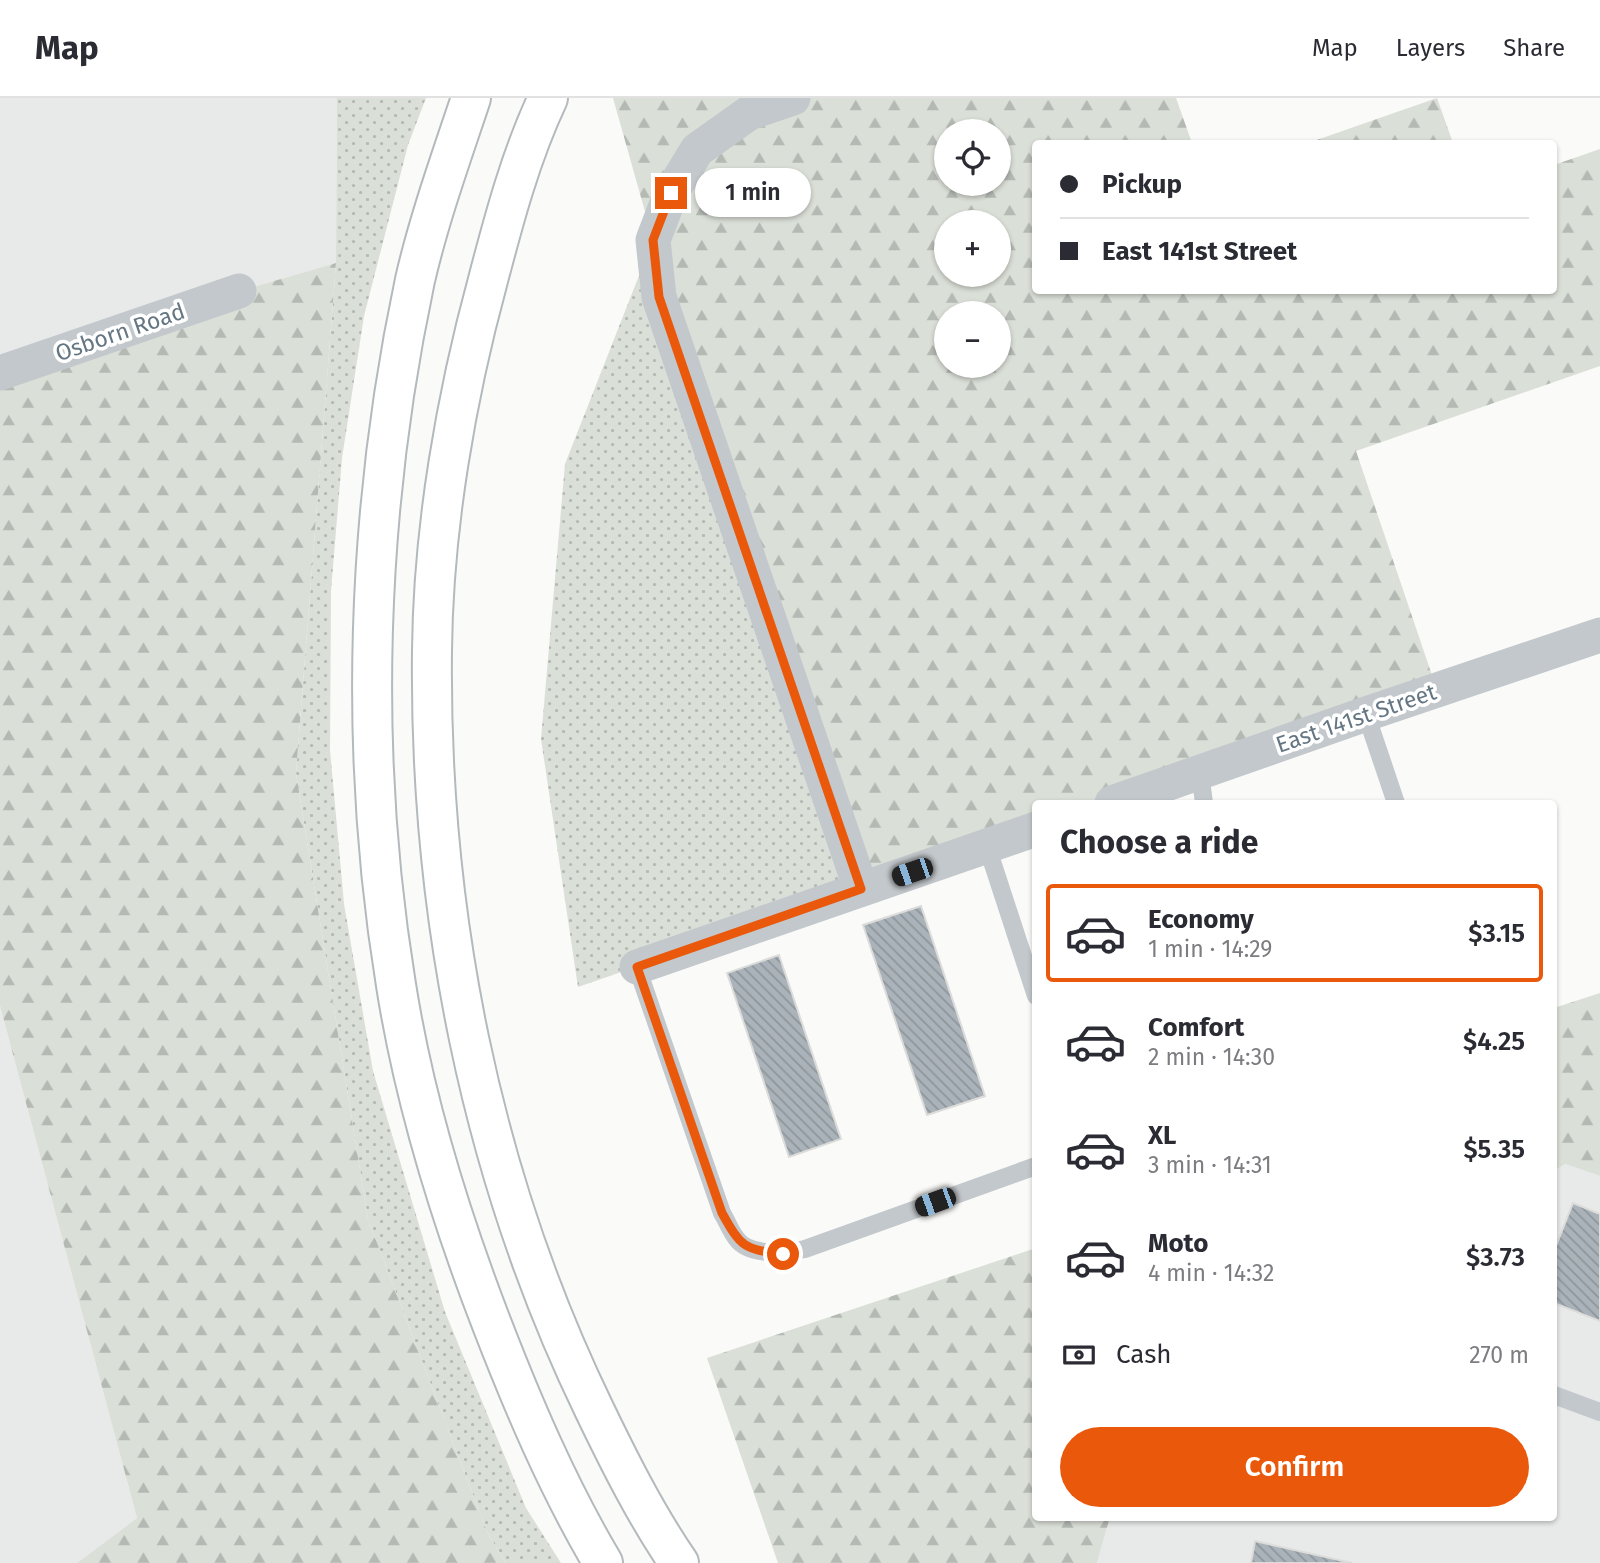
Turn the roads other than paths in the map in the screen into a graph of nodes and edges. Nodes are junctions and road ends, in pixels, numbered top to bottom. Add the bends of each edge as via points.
1 (471, 98) edge
2 (548, 98) edge
3 (793, 98) edge
4 (239, 291) dead end
5 (0, 373) edge
6 (1600, 635) edge
7 (1366, 714) junction
8 (1202, 788) edge
9 (1130, 800) edge
10 (1395, 800) edge
11 (1032, 830) edge
12 (987, 846) junction
13 (861, 889) junction
14 (637, 967) joint
15 (1032, 984) edge
16 (1032, 1167) edge
17 (1557, 1396) edge
18 (1600, 1412) edge
19 (603, 1563) edge
20 (679, 1563) edge

1 - 19 highway via 416,278 385,474 372,602 371,735 381,863 401,1011 423,1110 464,1254 551,1467
2 - 20 highway via 500,234 470,346 450,454 432,647 433,761 444,885 470,1041 524,1242 564,1348 618,1461
3 - 13 street via 749,113 696,150 671,193 653,240 659,297
4 - 5 street, Osborn Road
6 - 7 street, East 141st Street
7 - 8 street, East 141st Street
7 - 10 lane
8 - 9 street, East 141st Street
11 - 12 street
12 - 13 street
12 - 15 lane
13 - 14 street
14 - 16 lane via 722,1213 737,1241 783,1254 805,1249
17 - 18 lane

